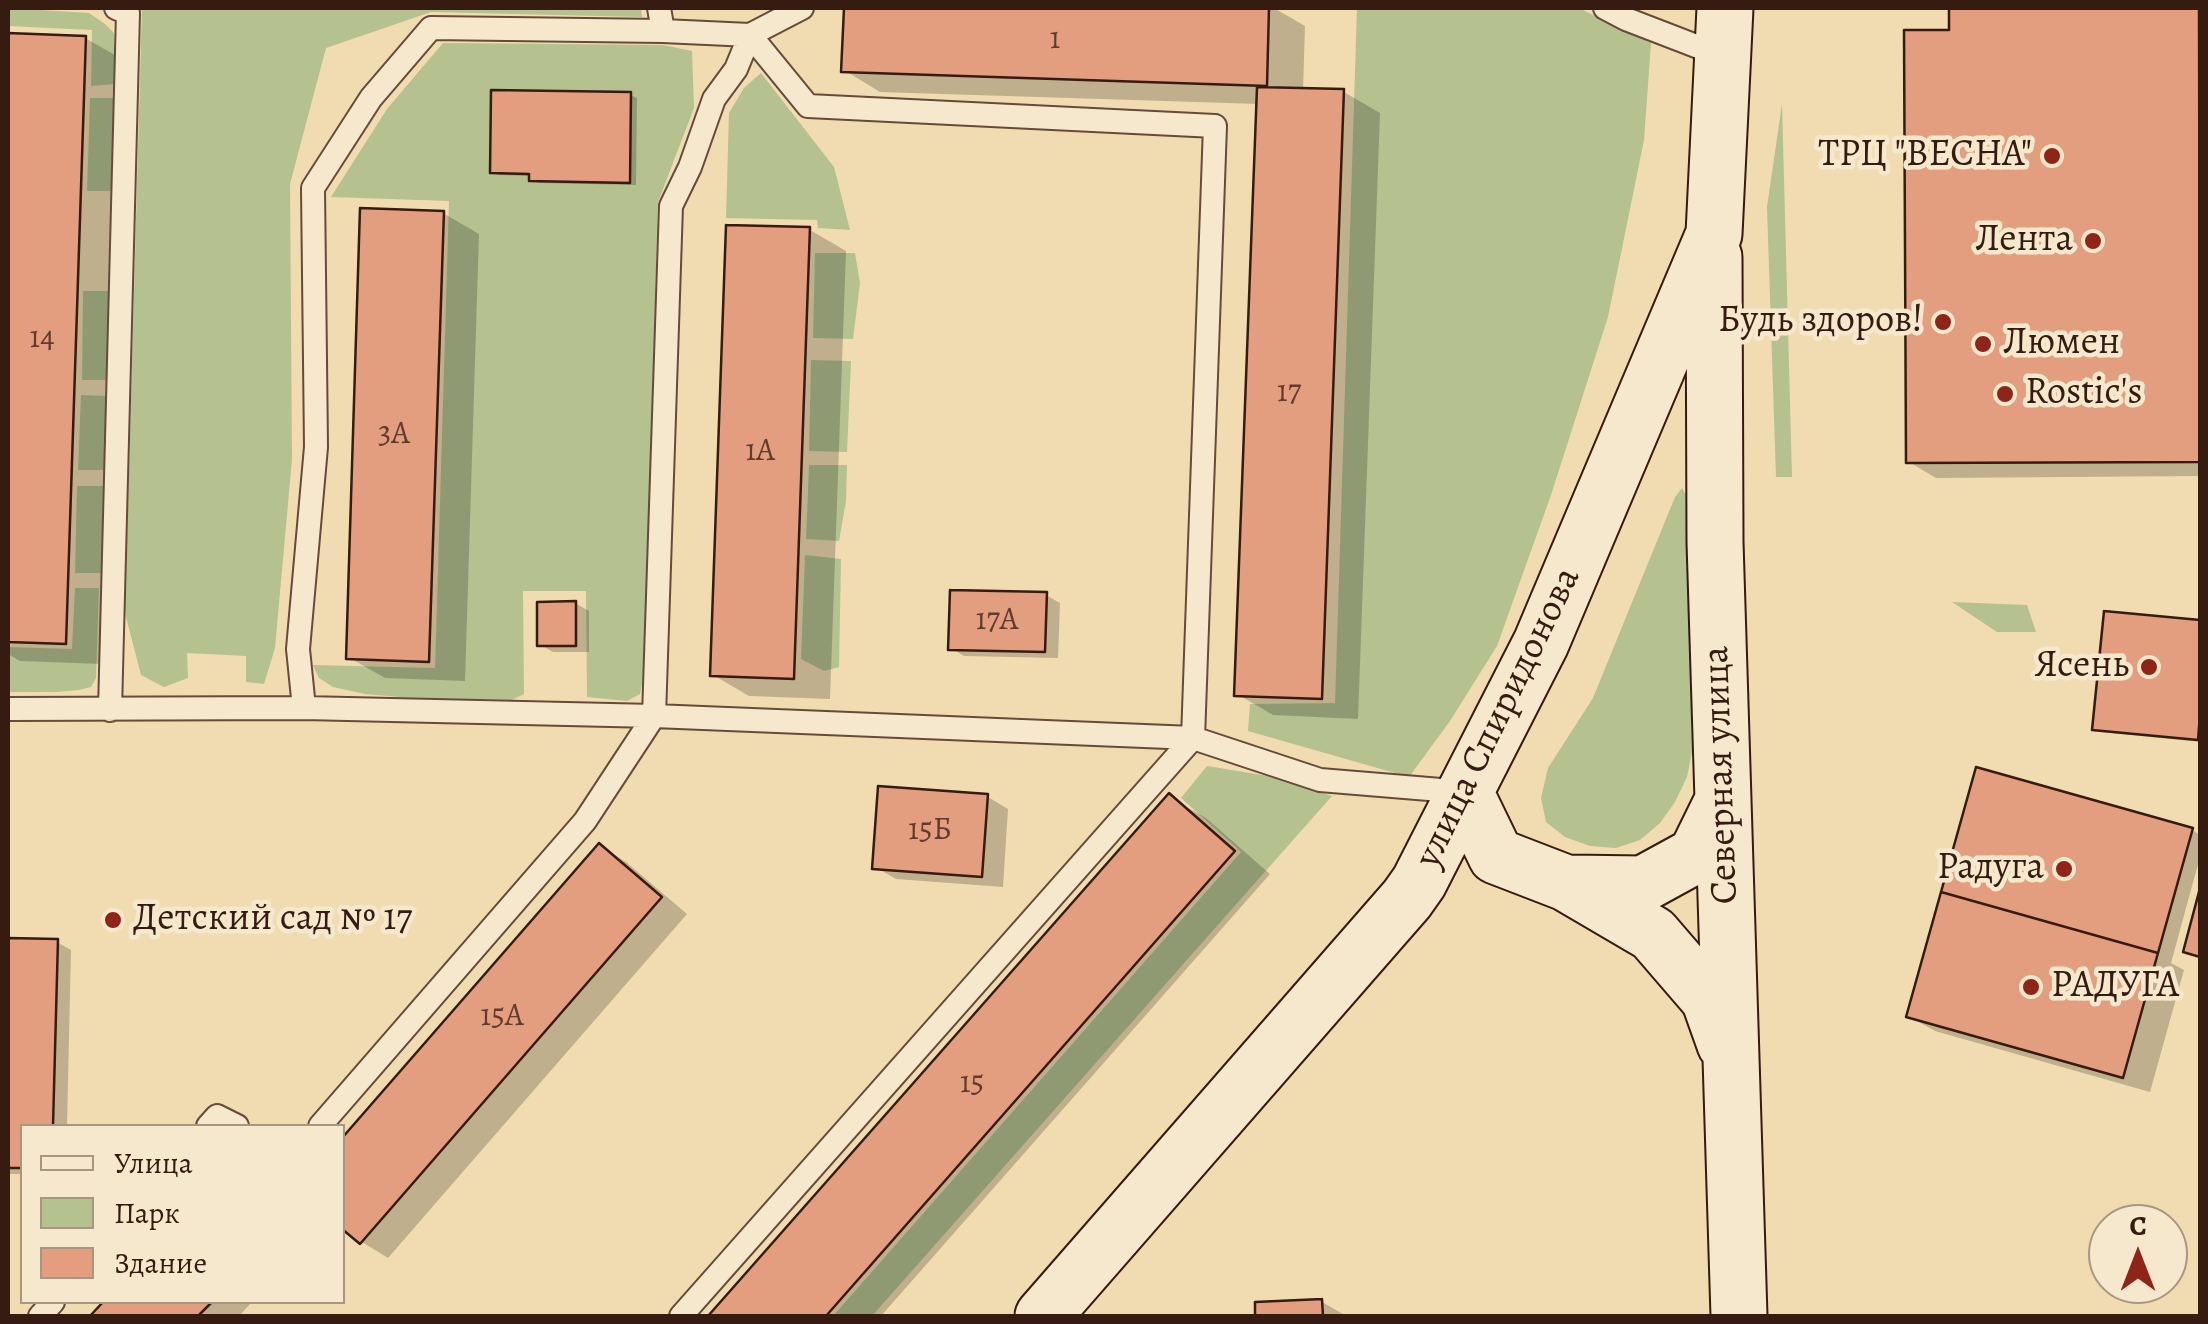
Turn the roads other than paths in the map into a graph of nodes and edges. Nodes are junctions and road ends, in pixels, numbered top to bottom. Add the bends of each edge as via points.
1 (116, 8) edge
2 (659, 8) edge
3 (802, 8) edge
4 (1605, 8) edge
5 (663, 32) junction
6 (1725, 32) edge
7 (750, 35) junction
8 (1714, 234) junction
9 (304, 708) junction
10 (8, 709) edge
11 (110, 710) junction
12 (654, 716) junction
13 (1193, 738) junction
14 (1465, 792) junction
15 (1723, 800) junction
16 (1419, 882) junction
17 (1566, 883) junction
18 (1731, 1061) junction
19 (210, 1124) edge
20 (234, 1124) edge
21 (322, 1124) edge
22 (682, 1316) edge
23 (1044, 1316) edge
24 (1739, 1316) edge

1 - 11 lane via 128,13
2 - 5 lane
3 - 7 lane
4 - 6 lane via 1626,19
5 - 7 lane
5 - 9 lane via 432,28 370,98 313,188 316,447 298,649
6 - 8 street, улица Спиридонова
7 - 12 lane via 714,99 671,206
7 - 13 lane via 808,106 1215,126
8 - 14 street, улица Спиридонова via 1541,644
8 - 15 street, Северная улица
9 - 11 lane
9 - 12 lane
10 - 11 lane
12 - 13 lane
12 - 21 lane via 585,821
13 - 14 lane via 1320,780
13 - 22 lane
14 - 16 street, улица Спиридонова
14 - 17 street via 1496,856
15 - 17 street via 1696,855 1643,884
15 - 18 street, Северная улица
16 - 17 street via 1500,873
16 - 23 street, улица Спиридонова
17 - 18 street via 1652,934 1708,999
18 - 24 street, Северная улица
19 - 20 lane via 217,1116

